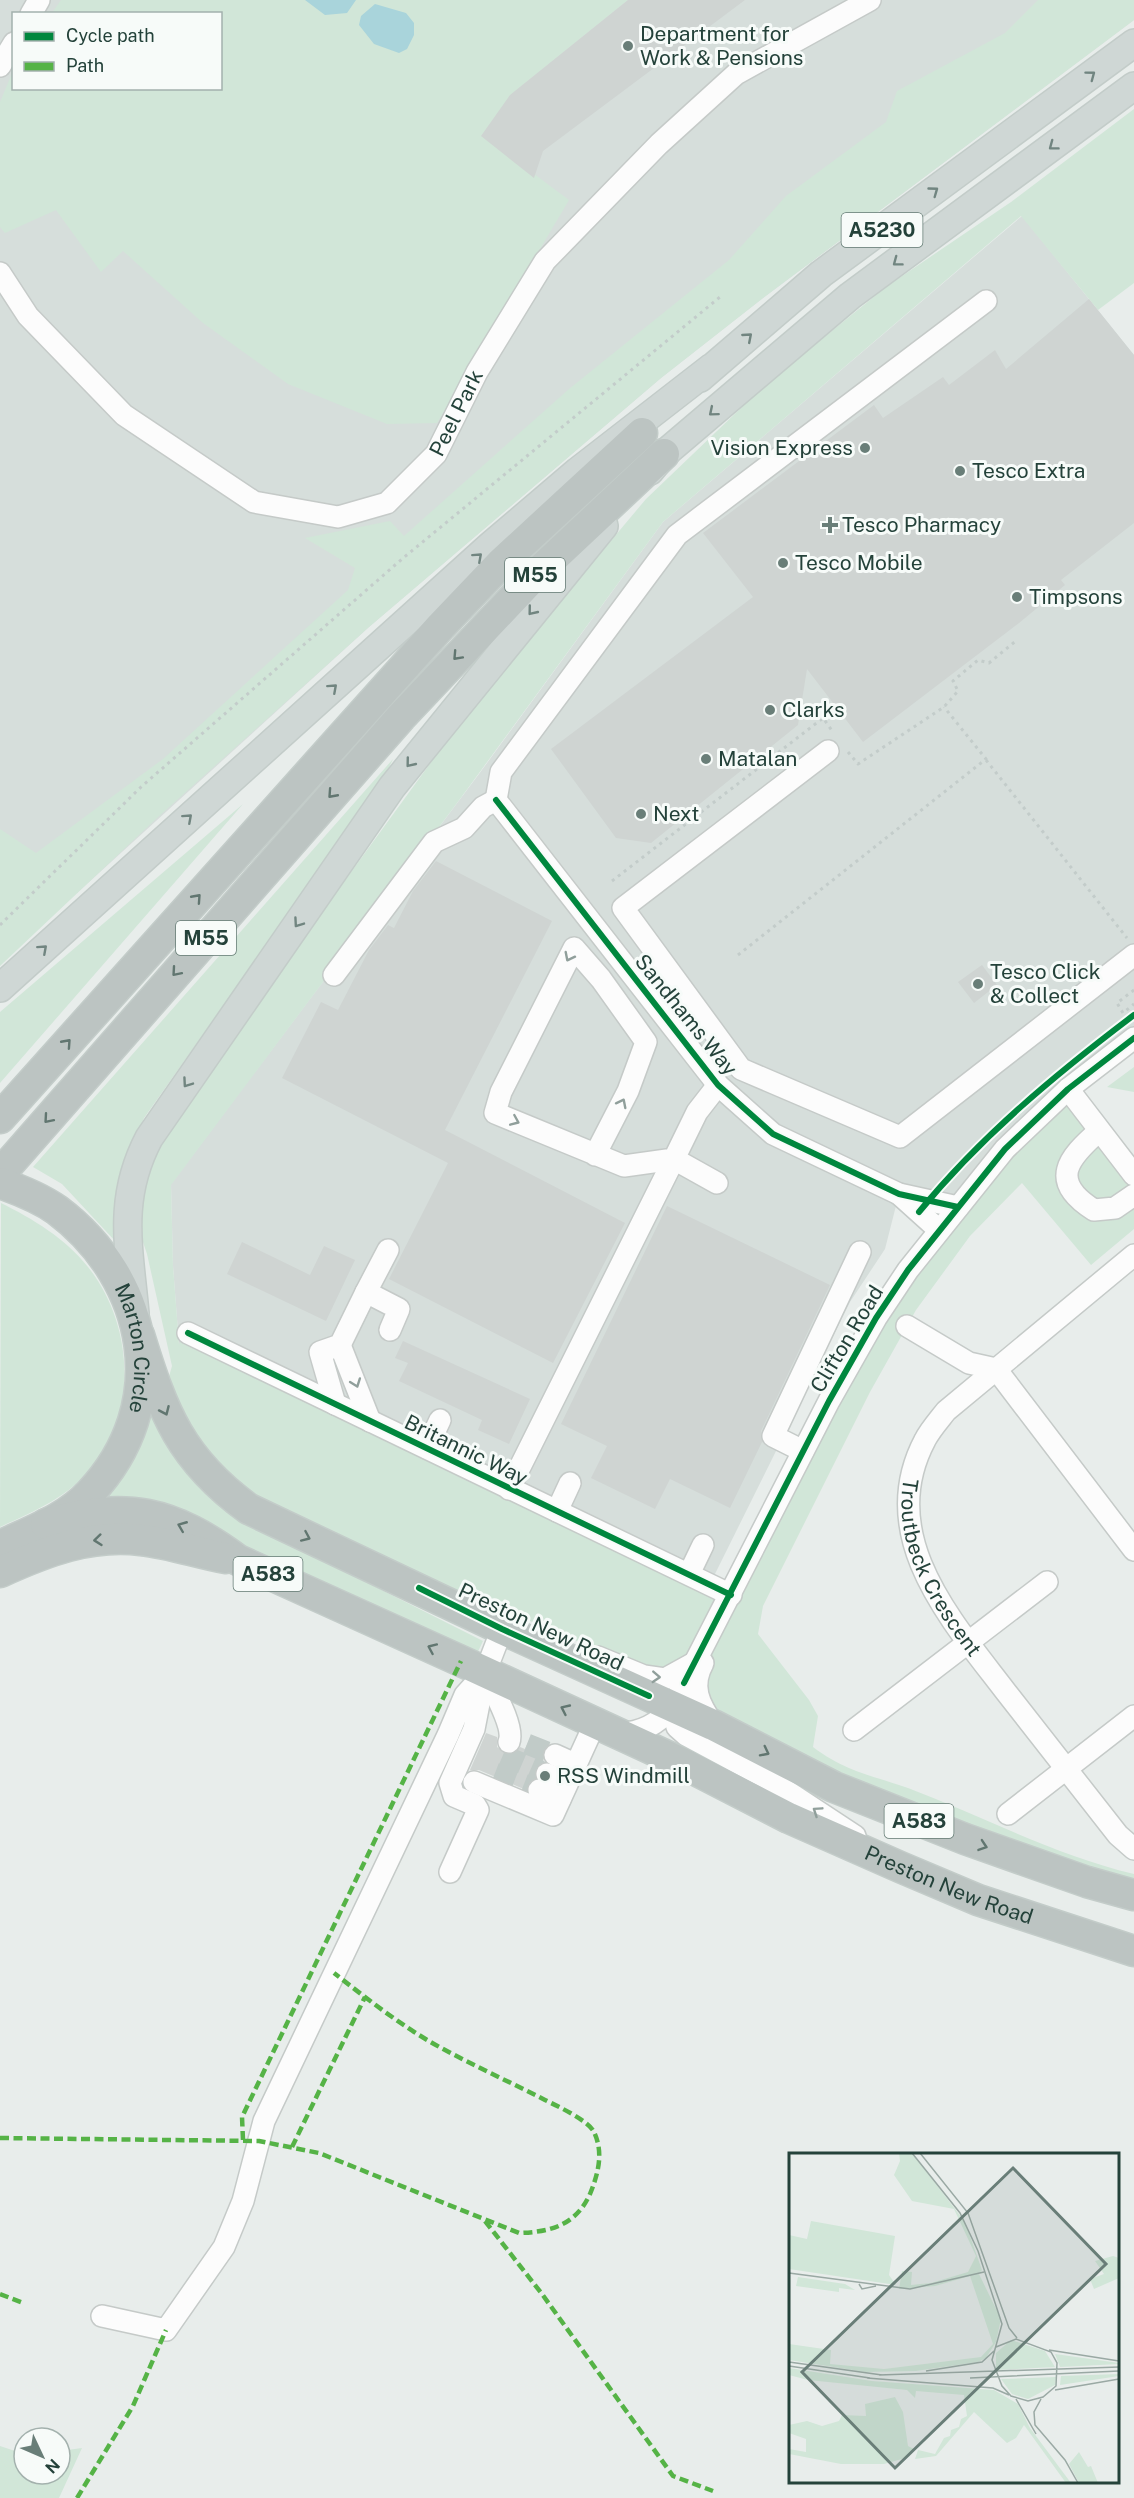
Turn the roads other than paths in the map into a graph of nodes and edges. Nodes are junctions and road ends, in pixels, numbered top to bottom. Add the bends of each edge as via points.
1 (870, 0) edge
2 (1134, 43) edge
3 (12, 46) edge
4 (0, 66) edge
5 (1134, 86) edge
6 (0, 273) edge
7 (986, 301) dead end
8 (712, 368) junction
9 (642, 433) joint
10 (664, 454) junction
11 (828, 751) dead end
12 (496, 800) junction
13 (1134, 956) edge
14 (334, 975) dead end
15 (0, 988) edge
16 (1134, 1038) edge
17 (718, 1085) junction
18 (1068, 1089) junction
19 (0, 1118) edge
20 (1099, 1131) junction
21 (595, 1155) junction
22 (674, 1159) junction
23 (0, 1174) edge
24 (1134, 1175) edge
25 (0, 1183) edge
26 (717, 1183) dead end
27 (899, 1194) junction
28 (1134, 1195) edge
29 (958, 1207) junction
30 (939, 1230) junction
31 (388, 1250) dead end
32 (860, 1252) dead end
33 (1134, 1256) edge
34 (366, 1292) junction
35 (907, 1326) dead end
36 (138, 1328) junction
37 (390, 1330) dead end
38 (188, 1333) dead end
39 (340, 1345) junction
40 (996, 1369) junction
41 (335, 1404) junction
42 (440, 1420) dead end
43 (370, 1421) junction
44 (427, 1448) junction
45 (803, 1451) junction
46 (570, 1483) dead end
47 (509, 1489) junction
48 (556, 1511) junction
49 (46, 1524) junction
50 (703, 1545) dead end
51 (0, 1546) edge
52 (1134, 1550) edge
53 (238, 1560) junction
54 (0, 1572) edge
55 (689, 1574) junction
56 (1047, 1582) dead end
57 (729, 1598) junction
58 (502, 1629) junction
59 (968, 1642) junction
60 (694, 1663) junction
61 (485, 1673) junction
62 (672, 1707) junction
63 (1134, 1716) edge
64 (713, 1725) junction
65 (607, 1729) junction
66 (854, 1730) dead end
67 (516, 1741) tunnel mouth
68 (1066, 1768) junction
69 (547, 1773) tunnel mouth
70 (568, 1782) junction
71 (485, 1783) dead end
72 (1008, 1814) dead end
73 (1134, 1849) edge
74 (900, 1867) junction
75 (450, 1872) dead end
76 (1134, 1894) edge
77 (1134, 1951) edge
78 (102, 2316) dead end

1 - 6 street, Peel Park via 736,74 658,144 545,261 477,372 436,454 387,503 338,517 254,502 124,415 28,316
8 -> 2 main road, A5230 via 821,274
3 - 4 street
5 -> 10 main road, A5230 via 850,296
7 - 12 street via 677,535 501,772
8 - 9 main road, A5230
15 -> 8 main road via 490,546 578,471
19 -> 9 highway, M55 via 441,626 501,563
10 -> 23 highway, M55 via 546,564 400,717
10 -> 36 main road via 540,601 392,787 149,1138 138,1159 128,1200
11 - 13 street via 623,908 741,1069 900,1137
12 - 14 street via 483,807 464,828 434,842
12 - 17 street, Sandhams Way
16 - 18 street, Clifton Road
17 - 22 street via 697,1112
17 - 27 street, Sandhams Way via 773,1134
18 - 20 street
18 - 29 street, Clifton Road via 1005,1149
20 - 24 street
20 - 28 street via 1070,1161 1067,1176 1071,1188 1094,1210 1114,1208
21 -> 21 street via 628,1091 646,1042 573,948 501,1092 495,1113
21 - 22 street via 624,1166
22 - 26 street
22 - 47 street
25 - 36 highway, Marton Circle / A583 via 57,1210 86,1236 105,1258 128,1298
27 - 29 street, Sandhams Way
27 - 30 street, Sandhams Way
29 - 30 street, Clifton Road
30 - 45 street, Clifton Road via 876,1318
31 - 34 street
32 - 45 street via 773,1436
33 - 40 street, Troutbeck Crescent
34 - 37 street via 399,1309
34 - 39 street
35 - 40 street via 969,1363
36 - 49 highway, Marton Circle / A583 via 140,1392 129,1436 90,1493
36 -> 58 highway, Preston New Road / A583 via 155,1388 176,1433 200,1466 231,1496 285,1527
38 - 41 street, Britannic Way
39 - 41 street via 320,1352
39 -> 43 street
40 - 52 street
40 - 59 street, Troutbeck Crescent via 946,1411 925,1440 914,1468 909,1497 921,1569 945,1613
41 - 43 street, Britannic Way
42 - 44 street
43 - 44 street, Britannic Way
44 - 47 street, Britannic Way
45 - 57 street, Clifton Road
46 - 48 street
47 - 48 street, Britannic Way
48 - 55 street, Britannic Way
49 - 51 highway, Marton Circle / A583
53 -> 49 highway, Preston New Road / A583 via 206,1536 150,1515 96,1512
50 - 55 street
53 -> 54 highway via 151,1541 116,1538 61,1546
61 -> 53 highway, Preston New Road / A583
55 - 57 street, Britannic Way
56 - 59 street
57 - 60 street, Clifton Road
57 - 64 street via 727,1619 698,1675 698,1703
58 -> 60 street via 538,1632 644,1676 665,1679
58 - 61 street
58 - 62 highway, Preston New Road / A583
59 - 66 street
59 - 68 street, Troutbeck Crescent
60 - 62 street, Clifton Road
65 -> 61 highway, Preston New Road / A583
61 - 67 street
61 - 75 street via 474,1729 450,1784 454,1796 478,1810
61 - 78 street via 465,1695 278,2090 264,2121 243,2201 224,2247 166,2330
62 - 64 highway, Preston New Road / A583
62 - 65 street via 651,1727 636,1732
74 -> 62 street, A583 via 785,1789 686,1735 677,1727
63 - 68 street
64 -> 76 highway, Preston New Road / A583 via 834,1787 965,1839 1087,1882
65 - 70 street
65 - 74 highway, Preston New Road / A583
68 - 72 street
68 - 73 street, Troutbeck Crescent via 1118,1835
69 - 70 street
70 - 71 street via 553,1815
74 - 77 highway, Preston New Road / A583 via 988,1904

